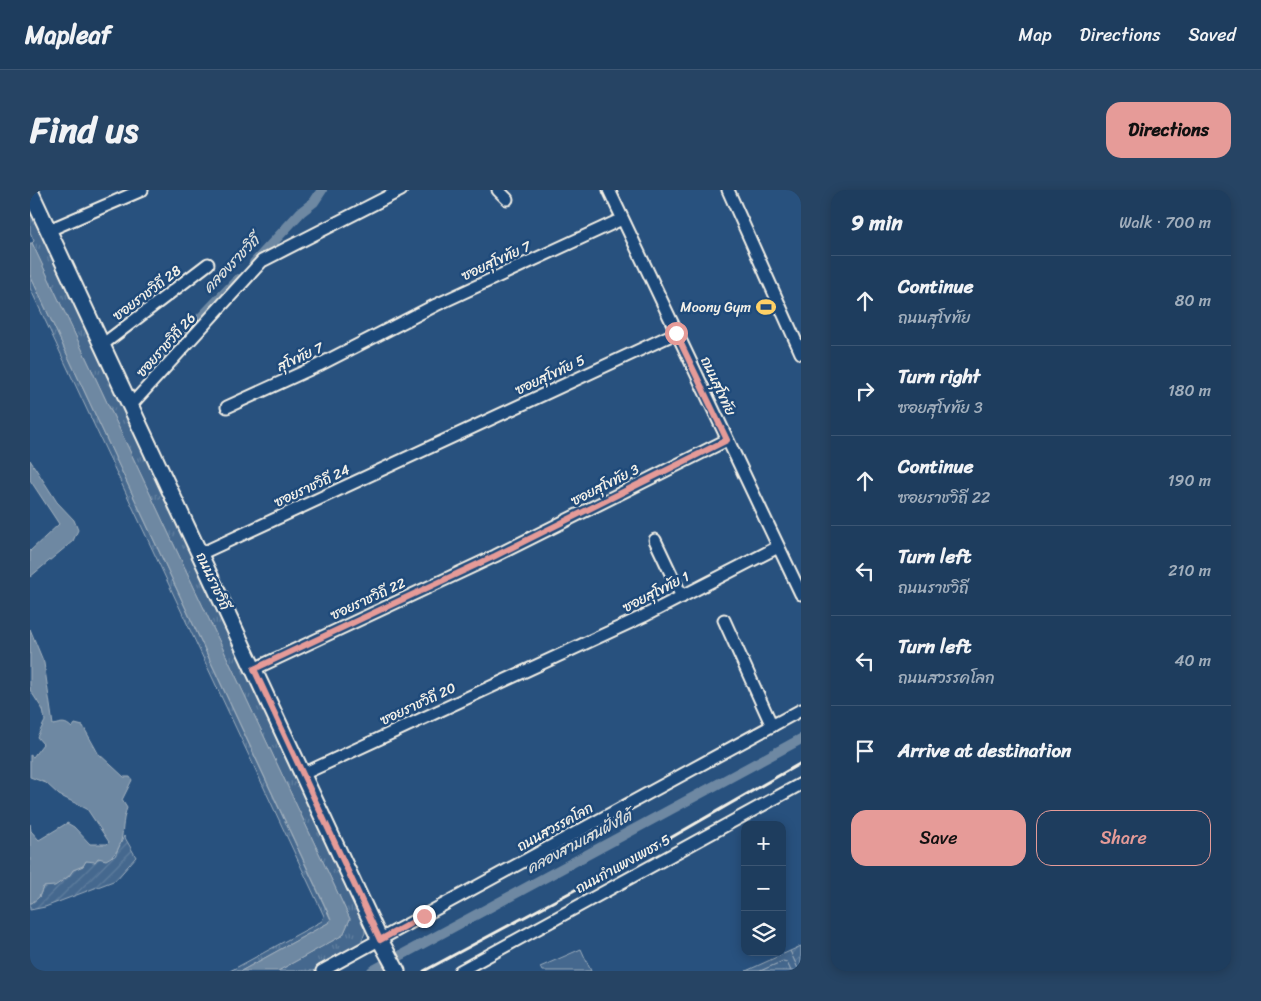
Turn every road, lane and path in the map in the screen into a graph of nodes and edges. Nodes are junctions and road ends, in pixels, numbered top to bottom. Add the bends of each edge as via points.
1 (142, 190) edge
2 (401, 190) edge
3 (498, 190) edge
4 (609, 190) edge
5 (728, 190) edge
6 (30, 191) edge
7 (507, 199) dead end
8 (622, 218) junction
9 (49, 230) junction
10 (208, 264) dead end
11 (384, 333) joint
12 (676, 333) junction
13 (102, 345) junction
14 (801, 353) edge
15 (131, 405) junction
16 (228, 407) dead end
17 (727, 440) junction
18 (436, 444) joint
19 (655, 540) dead end
20 (778, 547) junction
21 (200, 554) junction
22 (495, 556) joint
23 (801, 594) edge
24 (682, 596) junction
25 (724, 620) dead end
26 (546, 661) joint
27 (254, 669) junction
28 (801, 710) edge
29 (772, 726) junction
30 (303, 774) junction
31 (801, 784) edge
32 (382, 943) junction
33 (396, 969) edge
34 (322, 971) edge
35 (460, 971) edge

1 - 9 street
2 - 15 street, ซอยราชวิถี 26 via 262,261
3 - 7 street
4 - 8 street, ถนนสุโขทัย
5 - 14 street
6 - 9 main road, ถนนราชวิถี
8 - 11 street, ซอยสุโขทัย 7
8 - 12 street, ถนนสุโขทัย
9 - 13 main road, ถนนราชวิถี
10 - 13 street, ซอยราชวิถี 28
11 - 16 street, สุโขทัย 7
12 - 17 street, ถนนสุโขทัย
12 - 18 street, ซอยสุโขทัย 5
13 - 15 main road, ถนนราชวิถี
15 - 21 main road, ถนนราชวิถี
17 - 20 street, ถนนสุโขทัย
17 - 22 street, ซอยสุโขทัย 3
18 - 21 street, ซอยราชวิถี 24
19 - 24 street
20 - 23 street, ถนนสุโขทัย
20 - 24 street, ซอยสุโขทัย 1
21 - 27 main road, ถนนราชวิถี
22 - 27 street, ซอยราชวิถี 22
24 - 26 street, ซอยสุโขทัย 1
25 - 29 street
26 - 30 street, ซอยราชวิถี 20
27 - 30 main road, ถนนราชวิถี
28 - 29 street, ถนนสวรรคโลก
29 - 32 street, ถนนสวรรคโลก
30 - 32 main road, ถนนราชวิถี
31 - 35 street, ถนนกำแพงเพชร 5
32 - 33 main road, ถนนราชวิถี
32 - 34 street, ถนนสวรรคโลก

